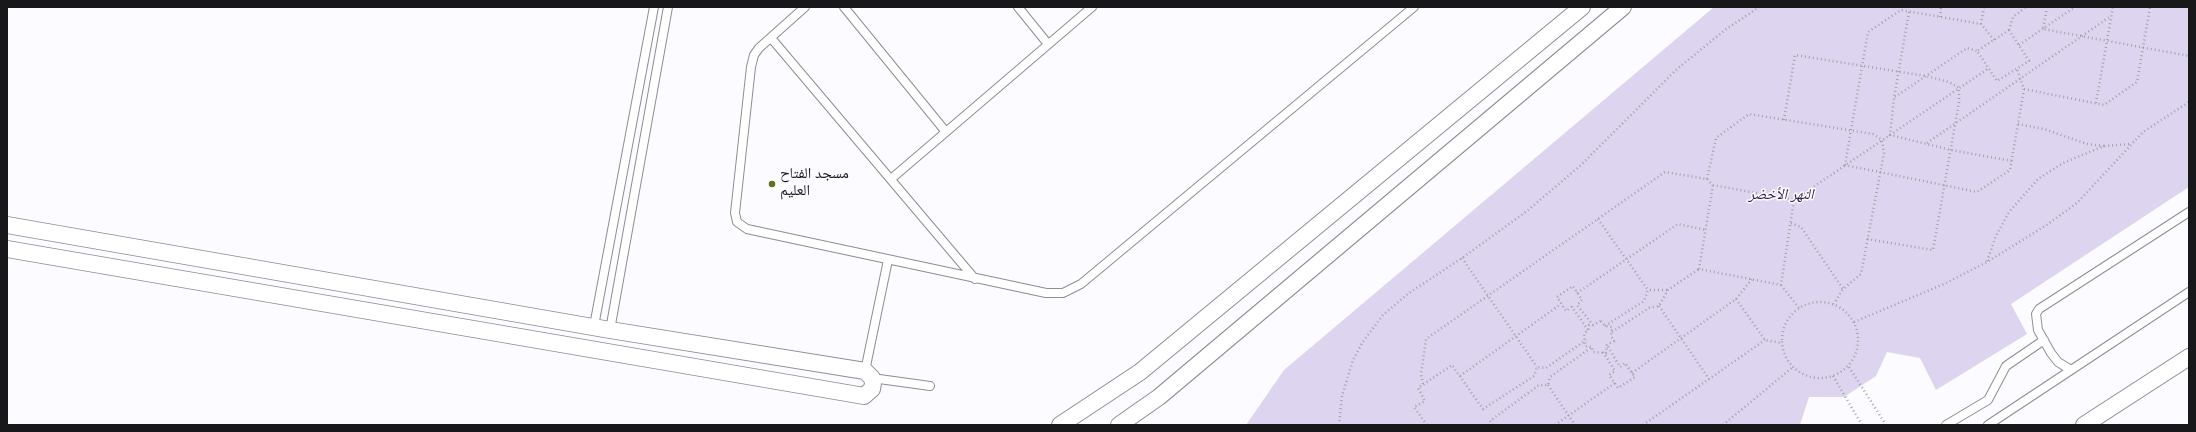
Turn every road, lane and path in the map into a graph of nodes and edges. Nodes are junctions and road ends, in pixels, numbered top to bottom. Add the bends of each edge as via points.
1 (654, 7) edge
2 (668, 7) edge
3 (805, 7) edge
4 (844, 7) edge
5 (1018, 7) edge
6 (1092, 7) edge
7 (1414, 7) edge
8 (1582, 7) edge
9 (1623, 7) edge
10 (1759, 7) edge
11 (1941, 7) edge
12 (1984, 7) edge
13 (2026, 7) edge
14 (2047, 7) edge
15 (2075, 7) edge
16 (2112, 7) edge
17 (2150, 7) edge
18 (1082, 10) edge
19 (1910, 11) junction
20 (2111, 16) junction
21 (1940, 17) junction
22 (1981, 24) junction
23 (2043, 29) junction
24 (2009, 30) junction
25 (2083, 36) junction
26 (771, 38) junction
27 (1994, 40) junction
28 (2107, 41) junction
29 (1048, 44) junction
30 (2019, 45) junction
31 (2143, 48) junction
32 (1977, 51) junction
33 (2189, 56) edge
34 (1862, 66) junction
35 (1988, 68) junction
36 (2017, 69) junction
37 (1899, 72) junction
38 (1926, 76) junction
39 (2021, 80) junction
40 (1959, 88) junction
41 (2024, 89) junction
42 (1894, 98) junction
43 (2189, 102) edge
44 (2096, 103) junction
45 (1784, 120) junction
46 (2018, 124) junction
47 (1955, 125) junction
48 (1850, 131) junction
49 (946, 132) junction
50 (1890, 135) junction
51 (1882, 140) junction
52 (1926, 144) junction
53 (2131, 144) junction
54 (2104, 146) junction
55 (1951, 150) junction
56 (2012, 161) junction
57 (1846, 165) junction
58 (1880, 172) junction
59 (891, 179) junction
60 (1707, 179) junction
61 (1713, 185) junction
62 (1945, 185) junction
63 (1794, 200) junction
64 (2189, 212) edge
65 (1598, 219) junction
66 (1791, 223) junction
67 (7, 225) edge
68 (1706, 230) junction
69 (1868, 239) junction
70 (7, 249) edge
71 (1462, 258) junction
72 (888, 260) junction
73 (1627, 260) junction
74 (1987, 262) junction
75 (1699, 269) junction
76 (1752, 279) junction
77 (976, 280) junction
78 (1781, 285) junction
79 (367, 287) junction
80 (1842, 289) junction
81 (1648, 290) junction
82 (1668, 290) junction
83 (2189, 292) edge
84 (1578, 293) junction
85 (1488, 296) junction
86 (1736, 299) junction
87 (1562, 304) junction
88 (1834, 304) junction
89 (1659, 306) junction
90 (1799, 308) junction
91 (363, 310) junction
92 (1854, 322) junction
93 (594, 326) junction
94 (1593, 326) junction
95 (1605, 326) junction
96 (610, 330) junction
97 (1588, 330) junction
98 (1612, 332) junction
99 (1516, 336) junction
100 (1681, 338) junction
101 (1586, 340) junction
102 (1765, 340) junction
103 (2044, 340) junction
104 (1782, 343) junction
105 (1607, 346) junction
106 (1592, 347) junction
107 (1603, 352) junction
108 (2189, 357) edge
109 (1536, 367) junction
110 (1793, 367) junction
111 (1849, 367) junction
112 (2071, 370) junction
113 (1632, 373) junction
114 (869, 375) junction
115 (1460, 376) junction
116 (1833, 376) junction
117 (1709, 379) junction
118 (1615, 383) junction
119 (1423, 384) junction
120 (1548, 385) junction
121 (930, 386) dead end
122 (1568, 415) junction
123 (1727, 424) edge
124 (1060, 425) edge
125 (1119, 425) edge
126 (1339, 425) edge
127 (1427, 425) edge
128 (1493, 425) edge
129 (1554, 425) edge
130 (1575, 425) edge
131 (1643, 425) edge
132 (1723, 425) edge
133 (1862, 425) edge
134 (1886, 425) edge
135 (1946, 425) edge
136 (1988, 425) edge
137 (2084, 425) edge

1 - 93 lane
2 - 96 lane
3 - 26 lane
4 - 49 lane
5 - 29 lane
6 - 18 lane
7 - 77 lane via 1081,284 1063,293 1046,293
8 - 124 street via 1140,372
9 - 125 street via 1159,397
10 - 71 path via 1725,30 1677,69 1553,190
11 - 21 path
12 - 22 path
13 - 24 path via 2013,16
14 - 23 path
15 - 23 path
16 - 20 path
17 - 31 path
18 - 29 lane
19 - 21 path
19 - 34 path via 1901,10 1868,32
19 - 37 path
20 - 25 path
20 - 28 path
21 - 22 path
22 - 27 path
23 - 25 path
23 - 30 path
24 - 27 path
24 - 30 path
25 - 28 path
25 - 39 path
26 - 59 lane
26 - 72 lane via 759,48 751,67 734,213 737,222 747,229
27 - 32 path
28 - 31 path
28 - 44 path
29 - 49 lane
30 - 36 path via 2029,61
31 - 33 path
31 - 44 path via 2137,82 2104,105
32 - 35 path
32 - 38 path via 1967,48
34 - 37 path
34 - 45 path via 1795,55
34 - 48 path
35 - 36 path via 1997,81
35 - 40 path
36 - 39 path
37 - 38 path
37 - 42 path
38 - 40 path via 1949,82
38 - 42 path
39 - 41 path
39 - 47 path
40 - 47 path
40 - 50 path
41 - 44 path
41 - 46 path
42 - 50 path
43 - 53 path via 2164,117
45 - 48 path
45 - 60 path via 1749,114 1716,138
46 - 54 path via 2044,129 2088,144
46 - 56 path
47 - 52 path
47 - 55 path
48 - 51 path via 1873,134
48 - 57 path
49 - 59 lane
50 - 51 path
50 - 52 path
51 - 57 path
51 - 58 path via 1884,153
52 - 55 path
53 - 54 path
53 - 74 path via 2077,203
54 - 74 path via 2062,163 2026,189 2002,224
55 - 56 path
55 - 62 path
56 - 62 path via 2010,170 1977,192
57 - 58 path
57 - 63 path
58 - 62 path
58 - 69 path
59 - 77 lane
60 - 61 path
60 - 65 path via 1665,172
61 - 63 path
61 - 68 path
62 - 69 path via 1933,250
63 - 66 path
64 - 103 lane via 2039,310 2036,322
65 - 73 path
65 - 85 path
66 - 78 path
66 - 80 path via 1801,227
67 - 79 street
68 - 73 path via 1678,224
68 - 75 path
69 - 80 path via 1861,274
70 - 91 street
71 - 85 path
71 - 126 path via 1408,293 1372,327 1346,378
72 - 77 lane
72 - 114 lane
73 - 81 path
73 - 84 path
74 - 92 path via 1910,300
75 - 76 path
75 - 82 path
76 - 78 path
76 - 86 path
78 - 90 path
79 - 91 street
79 - 93 street
80 - 88 path
81 - 82 path
81 - 95 path via 1644,301
82 - 89 path
83 - 112 lane
84 - 87 path via 1573,286 1557,297
84 - 94 path via 1582,300 1577,305
85 - 99 path
85 - 119 path via 1426,339 1421,374
86 - 100 path
86 - 102 path
87 - 97 path via 1566,311 1572,307
87 - 99 path
88 - 90 path via 1816,302
88 - 92 path via 1849,314
89 - 98 path via 1649,308
89 - 100 path
90 - 104 path via 1784,327
91 - 114 street via 864,396 872,389
92 - 111 path via 1859,340 1856,354
93 - 96 street
94 - 95 path via 1601,321
94 - 97 path via 1588,325
95 - 98 path via 1612,327
96 - 114 street
97 - 101 path via 1584,334
98 - 105 path via 1614,341
99 - 109 path
99 - 115 path
100 - 113 path
100 - 117 path
101 - 106 path via 1585,346
101 - 109 path via 1546,368
102 - 104 path
102 - 117 path
103 - 112 lane via 2058,362
103 - 135 lane via 2006,366 1988,400
104 - 110 path via 1787,360
105 - 107 path via 1606,352
105 - 113 path via 1620,367 1625,363
106 - 107 path via 1593,352
106 - 120 path via 1550,377
107 - 118 path via 1615,371 1609,375
108 - 137 street
109 - 115 path via 1534,376 1483,409
110 - 116 path via 1812,377
110 - 123 path
111 - 116 path
111 - 134 path
112 - 136 lane
113 - 118 path via 1635,377 1618,388
114 - 121 lane
115 - 119 path via 1452,365
116 - 133 path
117 - 131 path
118 - 122 path
119 - 127 path via 1418,388 1425,400 1414,407
120 - 122 path
120 - 128 path via 1539,385 1490,420
122 - 129 path
122 - 130 path
123 - 132 path

